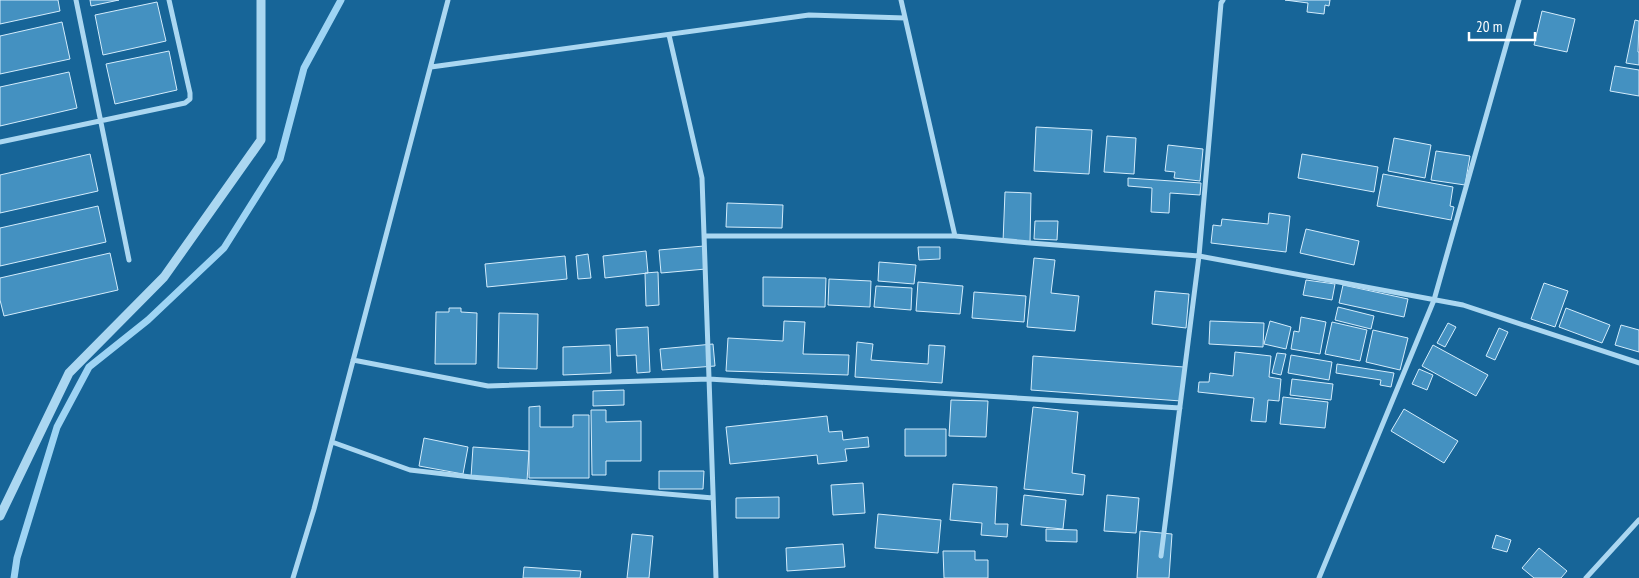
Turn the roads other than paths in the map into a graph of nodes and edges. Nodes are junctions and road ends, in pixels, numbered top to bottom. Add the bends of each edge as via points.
1 (76, 0) edge
2 (169, 0) edge
3 (261, 0) edge
4 (448, 0) edge
5 (901, 0) edge
6 (1224, 0) edge
7 (1519, 0) edge
8 (905, 18) junction
9 (669, 35) junction
10 (431, 67) junction
11 (100, 120) junction
12 (0, 142) edge
13 (704, 236) junction
14 (955, 236) junction
15 (1199, 256) junction
16 (129, 260) dead end
17 (1434, 300) junction
18 (353, 360) junction
19 (1639, 363) edge
20 (709, 379) junction
21 (1180, 408) junction
22 (332, 442) junction
23 (714, 498) junction
24 (0, 516) edge
25 (1639, 520) edge
26 (1161, 556) dead end
27 (293, 578) edge
28 (716, 578) edge
29 (1319, 578) edge
30 (1586, 578) edge

1 - 11 street
2 - 11 street via 190,99 185,103
3 - 24 street via 261,140 164,277 69,374
4 - 10 street
5 - 8 street
6 - 15 street via 1221,3
7 - 17 street
8 - 9 street via 809,16
8 - 14 street
9 - 10 street
9 - 13 street via 702,178
10 - 18 street
11 - 12 street
11 - 16 street
13 - 14 street
13 - 20 street
14 - 15 street
15 - 17 street
15 - 21 street
17 - 19 street via 1463,305
17 - 29 street
18 - 20 street via 488,386
18 - 22 street
20 - 21 street
20 - 23 street
21 - 26 street
22 - 23 street via 410,470
22 - 27 street
23 - 28 street
25 - 30 street

